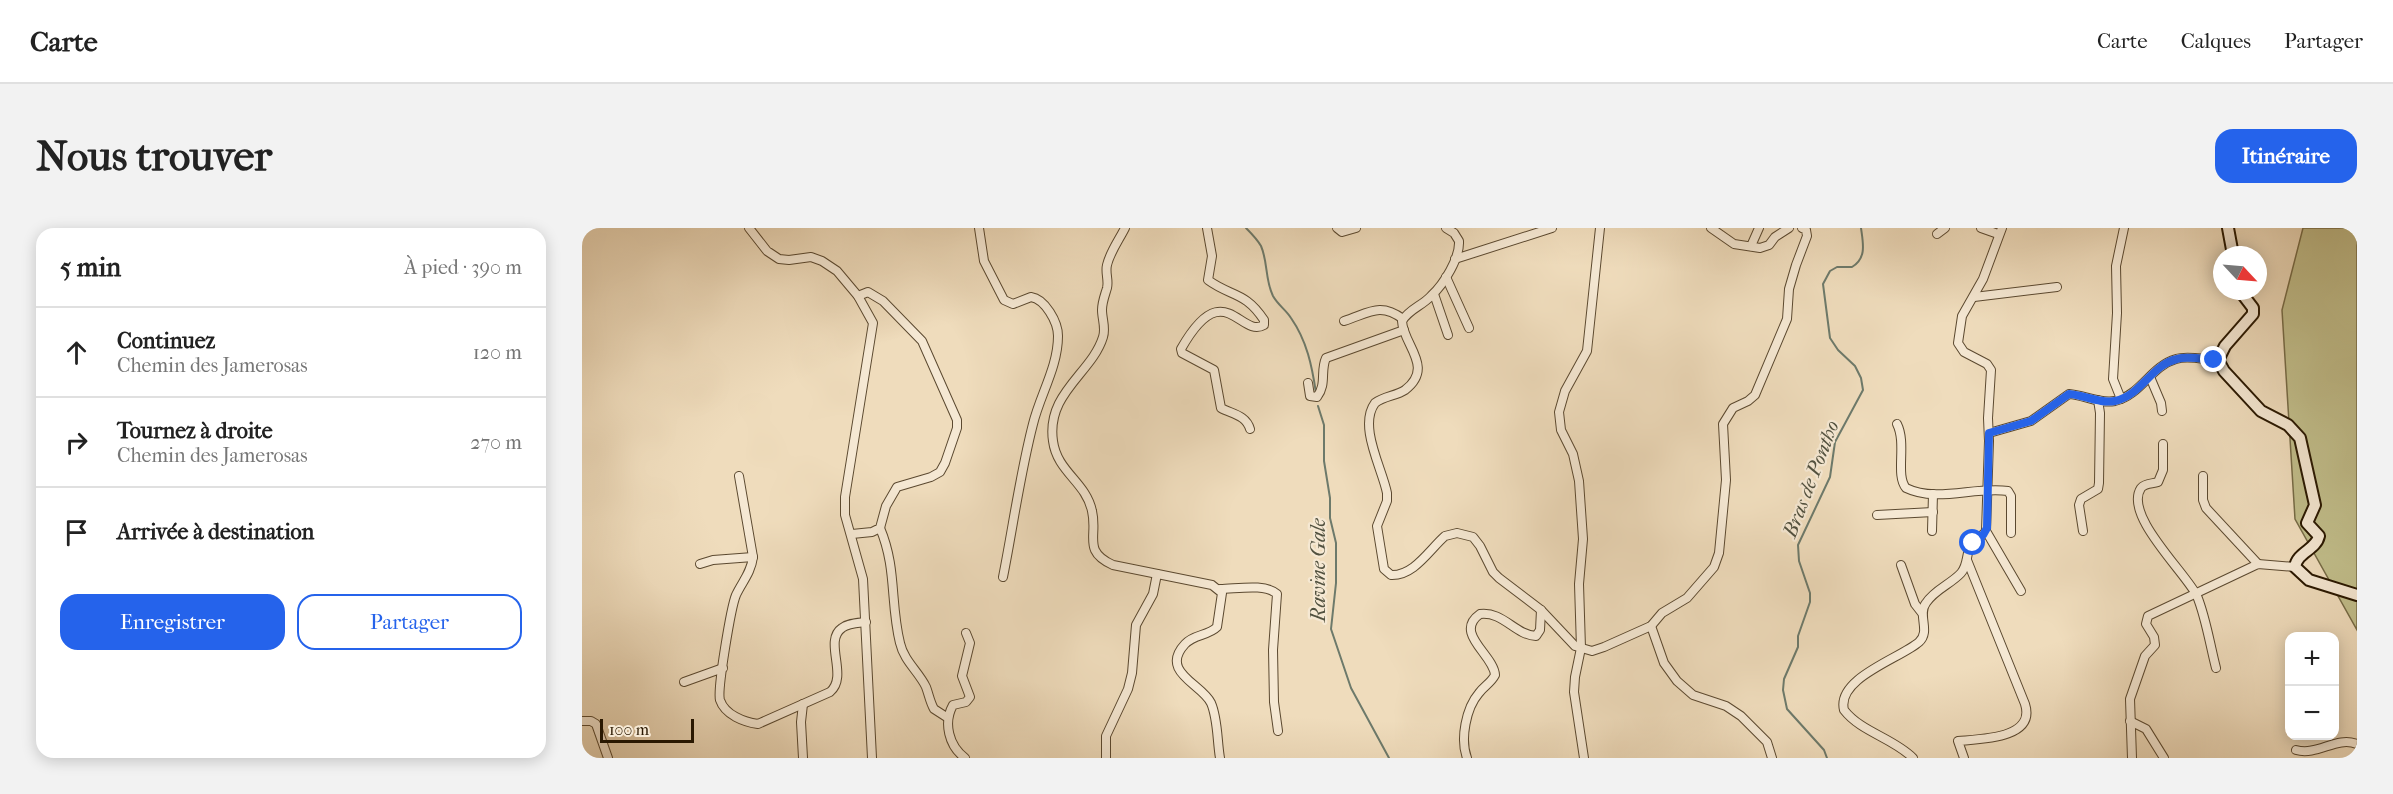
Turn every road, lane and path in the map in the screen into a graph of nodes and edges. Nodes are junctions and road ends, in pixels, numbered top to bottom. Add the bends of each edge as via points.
1 (749, 228) edge
2 (979, 228) edge
3 (1125, 228) edge
4 (1207, 228) edge
5 (1337, 228) edge
6 (1356, 228) edge
7 (1446, 228) edge
8 (1552, 228) edge
9 (1600, 228) edge
10 (1711, 228) edge
11 (1759, 228) edge
12 (1789, 228) edge
13 (1802, 228) edge
14 (1945, 228) edge
15 (1981, 228) edge
16 (2124, 228) edge
17 (2228, 228) edge
18 (2000, 231) edge
19 (1937, 234) dead end
20 (1751, 246) junction
21 (2231, 246) edge
22 (1455, 259) junction
23 (1446, 277) junction
24 (2057, 288) dead end
25 (1434, 294) junction
26 (858, 296) junction
27 (1974, 297) junction
28 (2247, 300) edge
29 (1403, 319) junction
30 (1344, 321) dead end
31 (1468, 328) dead end
32 (1404, 330) junction
33 (1448, 335) dead end
34 (2218, 360) junction
35 (2150, 377) junction
36 (1308, 383) dead end
37 (2121, 399) junction
38 (2098, 400) junction
39 (2162, 411) dead end
40 (1897, 424) dead end
41 (1250, 429) dead end
42 (1989, 433) junction
43 (2163, 444) dead end
44 (739, 476) dead end
45 (2203, 476) dead end
46 (1988, 490) junction
47 (1933, 494) junction
48 (1932, 512) junction
49 (1877, 515) dead end
50 (880, 528) junction
51 (1932, 531) dead end
52 (1986, 531) junction
53 (2083, 531) dead end
54 (2011, 533) dead end
55 (852, 534) junction
56 (753, 557) junction
57 (1967, 560) junction
58 (700, 564) dead end
59 (2258, 564) junction
60 (1900, 565) dead end
61 (2295, 567) junction
62 (1157, 574) junction
63 (1003, 577) dead end
64 (1220, 589) junction
65 (2021, 591) dead end
66 (2196, 595) junction
67 (2357, 595) edge
68 (1541, 610) junction
69 (1922, 613) junction
70 (866, 622) junction
71 (1651, 626) junction
72 (966, 633) dead end
73 (1581, 648) junction
74 (723, 668) junction
75 (2217, 668) dead end
76 (684, 682) dead end
77 (803, 704) junction
78 (948, 718) junction
79 (582, 721) edge
80 (2130, 721) junction
81 (1278, 731) dead end
82 (2357, 744) edge
83 (2296, 750) dead end
84 (608, 758) edge
85 (803, 758) edge
86 (872, 758) edge
87 (965, 758) edge
88 (1106, 758) edge
89 (1220, 758) edge
90 (1467, 758) edge
91 (1584, 758) edge
92 (1772, 758) edge
93 (1913, 758) edge
94 (1964, 758) edge
95 (2132, 758) edge
96 (2164, 758) edge

1 - 26 street via 767,251 779,259 811,256 822,261 837,271
2 - 63 street via 984,261 1004,300 1013,304 1031,297 1040,300 1058,334 1046,392 1033,422
3 - 62 street via 1107,266 1103,337 1060,401 1052,439 1062,468 1089,502 1097,555 1113,565
4 - 41 street via 1212,256 1208,280 1245,299 1261,315 1264,325 1255,327 1224,311 1214,312 1195,326 1181,349 1214,370 1221,408 1242,418
5 - 6 street via 1342,232
7 - 22 street via 1459,241
8 - 22 street
9 - 73 street via 1587,351 1564,391 1559,412 1561,430 1573,453 1580,482
10 - 20 street via 1734,244
11 - 20 street
12 - 20 street via 1766,247
13 - 71 street via 1808,236 1792,276 1781,335 1755,395 1733,408 1723,424 1726,480 1717,560 1694,592 1662,613
14 - 19 street
15 - 18 street
16 - 37 street via 2116,266 2113,379
17 - 21 main road
18 - 27 street
22 - 23 street
23 - 25 street
23 - 31 street
24 - 27 street
25 - 29 street
25 - 33 street
26 - 50 street via 868,292 884,301 922,341 957,420 943,468 931,477 897,487
26 - 55 street via 873,323 873,334 844,497
27 - 42 street via 1962,316 1958,343 1964,352 1991,370
28 - 34 main road via 2253,314
29 - 30 street via 1393,311 1380,309
29 - 32 street
32 - 36 street via 1326,358 1324,383 1317,397 1310,396
32 - 68 street via 1418,361 1416,375 1403,392 1375,403 1368,422 1387,493 1377,526 1385,571 1405,573 1445,536 1465,534 1477,541 1499,578
34 - 35 street via 2181,358 2162,365
34 - 61 main road via 2256,405 2288,425 2300,438 2315,505 2307,523 2319,536
35 - 37 street
35 - 39 street
37 - 38 street
38 - 42 street via 2069,394 2031,421
38 - 53 street via 2099,483 2098,489 2081,499 2079,505
40 - 47 street via 1903,438 1902,484
42 - 46 street
43 - 66 street via 2162,475 2158,482 2142,487 2141,512 2153,536
44 - 56 street
45 - 59 street via 2206,508
46 - 47 street
46 - 52 street
46 - 54 street via 2007,490 2011,494
47 - 48 street
48 - 49 street
48 - 51 street
50 - 55 street
50 - 78 street via 892,564 900,647 926,687 934,709
52 - 57 street via 1971,545
52 - 65 street
55 - 70 street via 863,579
56 - 58 street
56 - 74 street via 752,567 736,595
57 - 69 street via 1963,571 1929,599
57 - 94 street via 2027,713 2023,723 2005,736 1958,741
59 - 61 street
59 - 66 street
60 - 69 street
61 - 67 main road via 2309,580
62 - 64 street
62 - 88 street via 1153,594 1136,625 1132,673 1106,736
64 - 81 street via 1270,589 1277,594 1273,650
64 - 89 street via 1223,598 1217,627 1191,638 1178,659 1186,680 1212,705
66 - 75 street
66 - 80 street via 2148,616 2146,624 2155,645 2145,656 2134,686
68 - 73 street
68 - 90 street via 1536,636 1492,614 1480,614 1472,622 1474,640 1495,672 1469,712 1464,742
69 - 93 street via 1924,631 1920,642 1878,664 1855,684 1843,706 1852,719
70 - 77 street via 840,629 835,638 836,686
70 - 86 street
71 - 73 street via 1604,648
71 - 92 street via 1664,663 1677,681 1693,695 1726,706 1741,716 1767,742
72 - 78 street via 970,643 962,675 970,697 953,705
73 - 91 street via 1574,692
74 - 76 street
74 - 77 street via 720,700 729,712 747,722 758,724
77 - 85 street
78 - 87 street via 953,747
79 - 84 street via 596,724
80 - 95 street
80 - 96 street via 2146,729
82 - 83 street via 2344,741 2311,752

